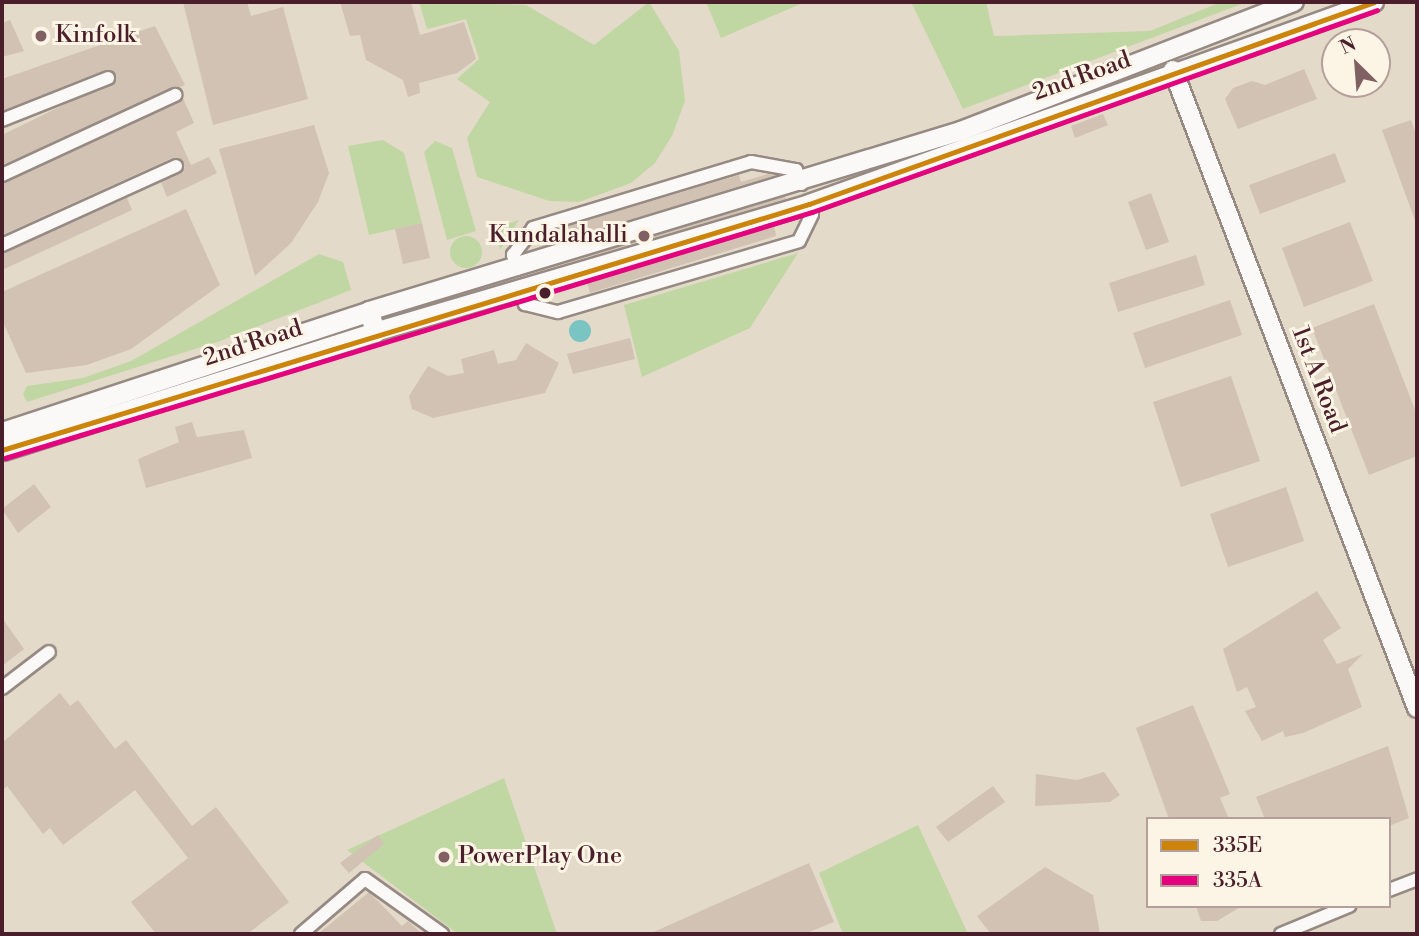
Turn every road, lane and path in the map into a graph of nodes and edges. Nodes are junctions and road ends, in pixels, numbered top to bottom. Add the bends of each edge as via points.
1 (1293, 2) edge
2 (1374, 2) edge
3 (1336, 7) edge
4 (1173, 70) junction
5 (108, 78) dead end
6 (175, 95) dead end
7 (2, 120) edge
8 (176, 166) dead end
9 (2, 175) edge
10 (801, 184) junction
11 (809, 204) junction
12 (2, 245) edge
13 (517, 269) junction
14 (520, 288) junction
15 (369, 311) junction
16 (375, 332) junction
17 (2, 432) edge
18 (2, 450) edge
19 (49, 652) dead end
20 (2, 688) edge
21 (1417, 708) edge
22 (1417, 879) edge
23 (1391, 889) edge
24 (1344, 908) edge
25 (301, 934) edge
26 (442, 934) edge
27 (1280, 934) edge

1 - 10 main road, 2nd Road via 966,129
2 - 3 main road, 2nd Road
3 - 4 main road, 2nd Road
4 - 11 main road, 2nd Road
4 - 21 main road, 1st A Road
5 - 7 street
6 - 9 street
8 - 12 street
10 - 13 main road, 2nd Road
10 - 13 street via 796,170 751,162 533,228 513,255
11 - 14 main road, 2nd Road
11 - 14 street via 811,214 799,241 610,297 558,312 525,304
13 - 15 main road, 2nd Road
14 - 16 main road, 2nd Road
15 - 16 main road
15 - 17 main road, 2nd Road
16 - 18 main road, 2nd Road
19 - 20 street
22 - 23 street
24 - 27 street
25 - 26 street via 365,879

